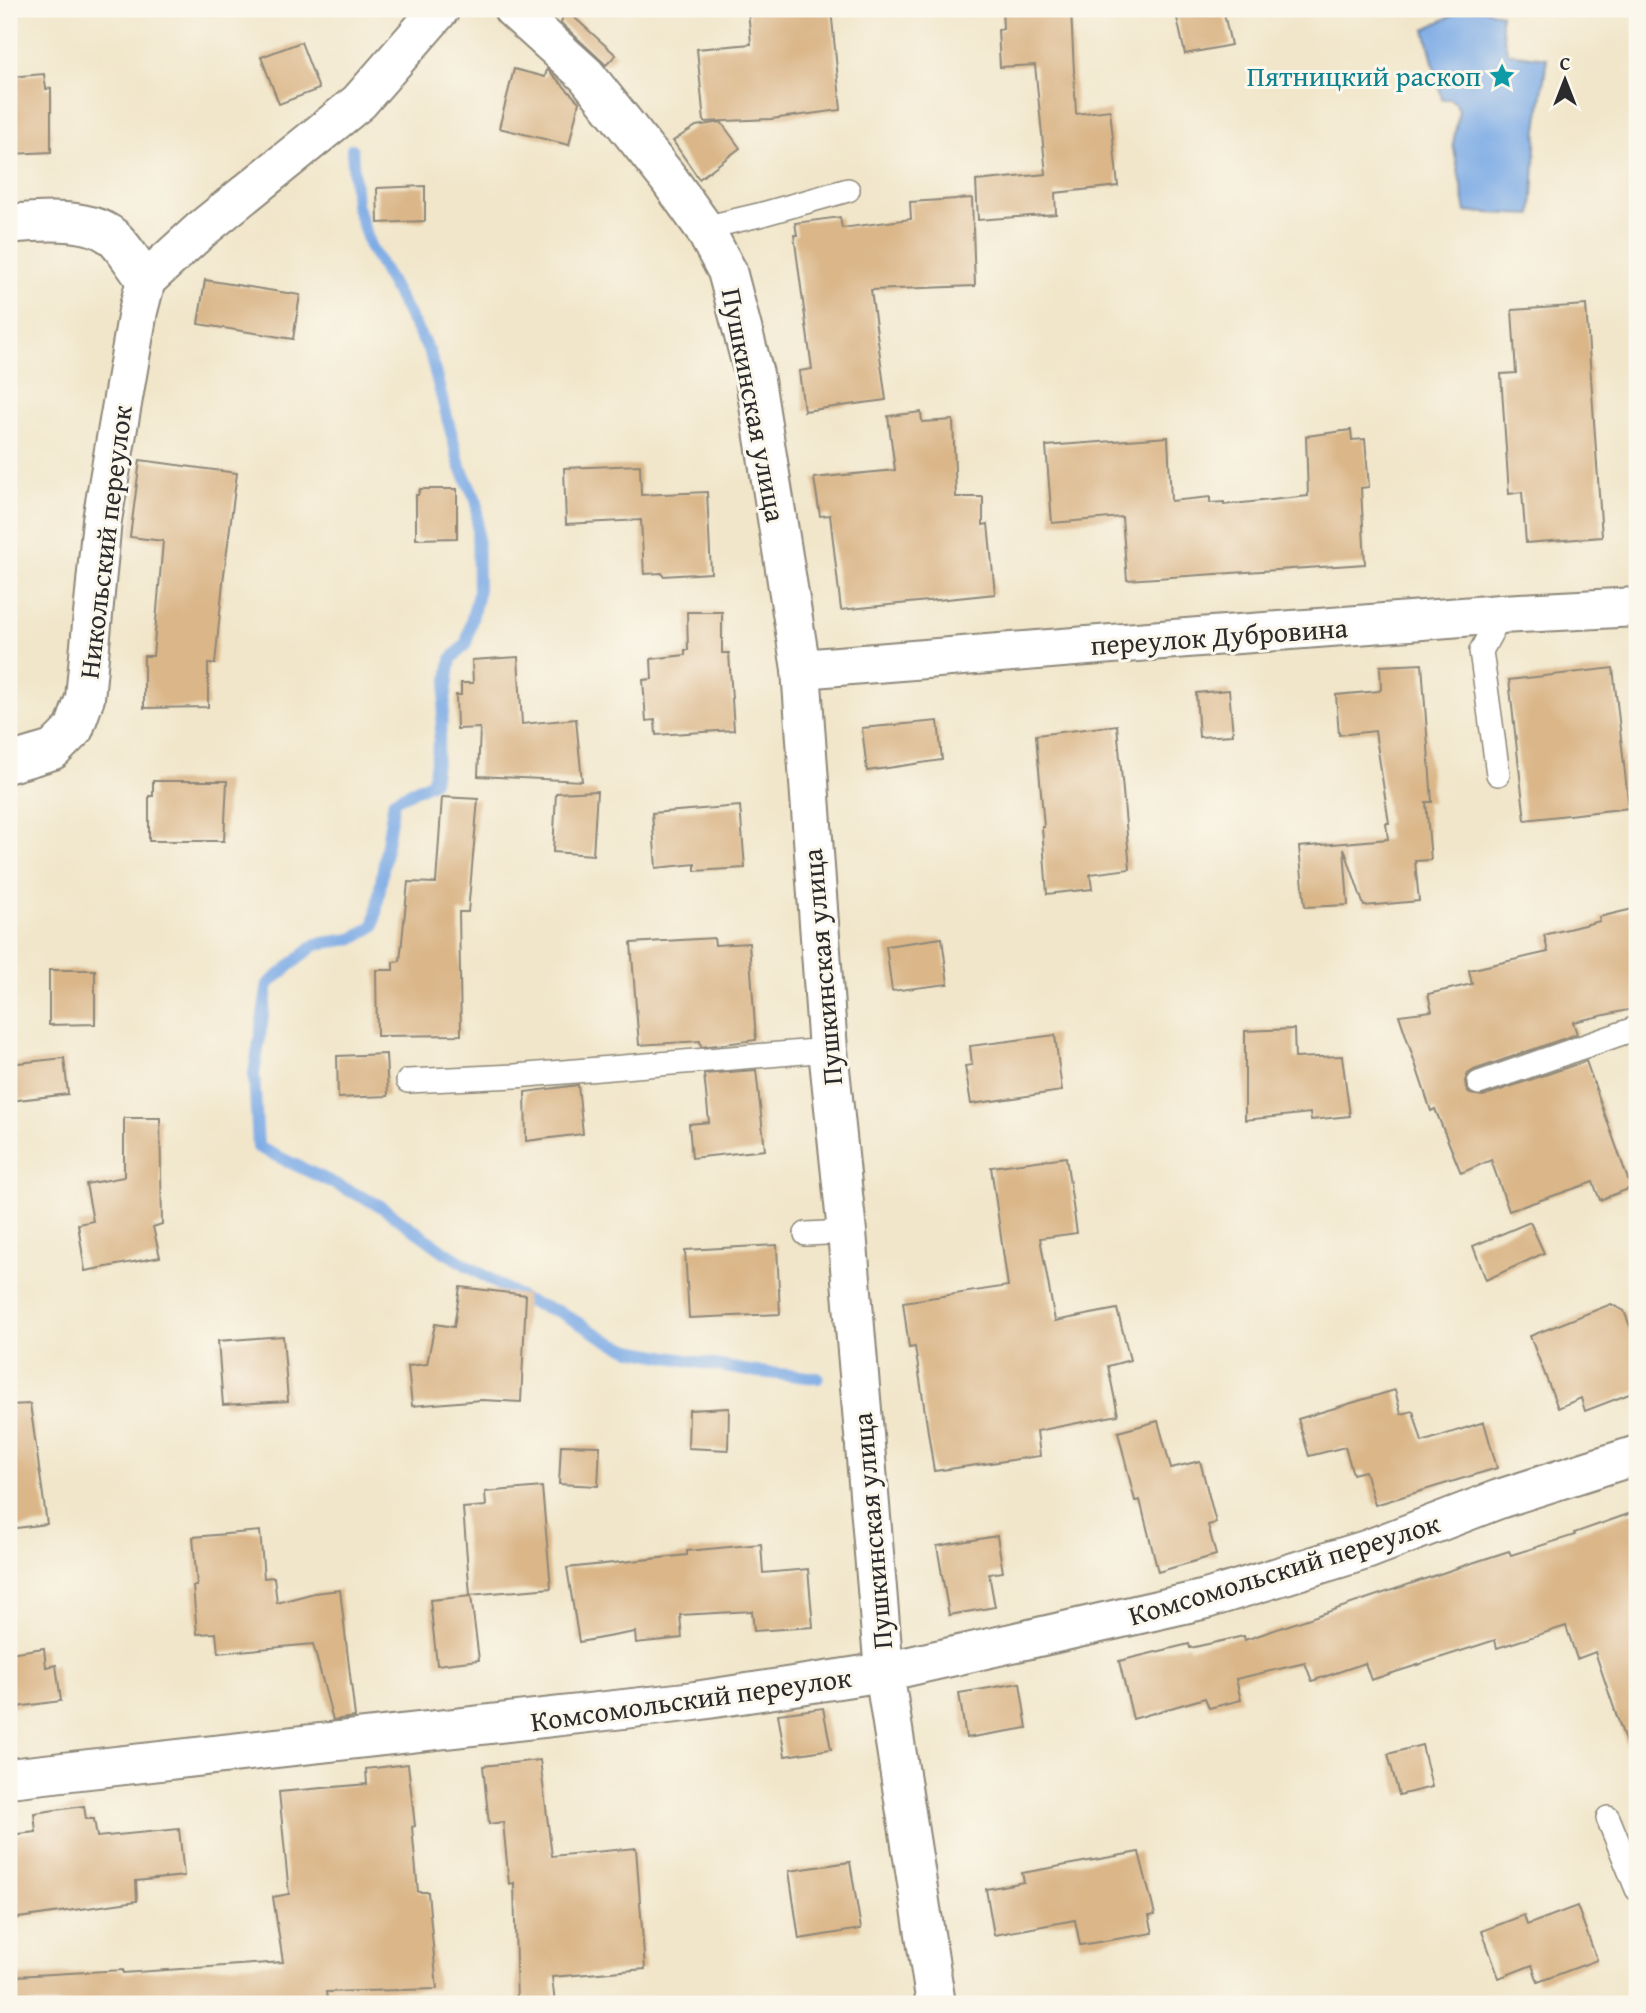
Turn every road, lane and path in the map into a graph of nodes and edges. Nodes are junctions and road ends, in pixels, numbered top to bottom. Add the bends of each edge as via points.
1 (440, 9) edge
2 (513, 9) edge
3 (848, 190) dead end
4 (9, 223) edge
5 (704, 228) junction
6 (146, 280) junction
7 (1637, 607) edge
8 (1501, 614) junction
9 (801, 669) junction
10 (9, 763) edge
11 (1498, 774) dead end
12 (1637, 1028) edge
13 (828, 1050) junction
14 (408, 1081) dead end
15 (1479, 1083) dead end
16 (847, 1232) junction
17 (806, 1234) dead end
18 (1637, 1455) edge
19 (884, 1672) junction
20 (9, 1778) edge
21 (1608, 1818) dead end
22 (1637, 1889) edge
23 (936, 2004) edge

1 - 6 street via 359,102
2 - 5 street, Пушкинская улица via 586,75
3 - 5 lane
4 - 6 street via 79,222 114,237
5 - 9 street, Пушкинская улица via 727,271 754,374
6 - 10 street, Никольский переулок via 102,520 85,698 74,729 53,750
7 - 8 street, переулок Дубровина
8 - 9 street, переулок Дубровина
8 - 11 lane via 1481,651
9 - 13 street, Пушкинская улица
12 - 15 lane
13 - 14 lane
13 - 16 street, Пушкинская улица
16 - 17 lane
16 - 19 street, Пушкинская улица
18 - 19 street, Комсомольский переулок via 1206,1599
19 - 20 street, Комсомольский переулок via 695,1701
19 - 23 street, Пушкинская улица
21 - 22 lane

